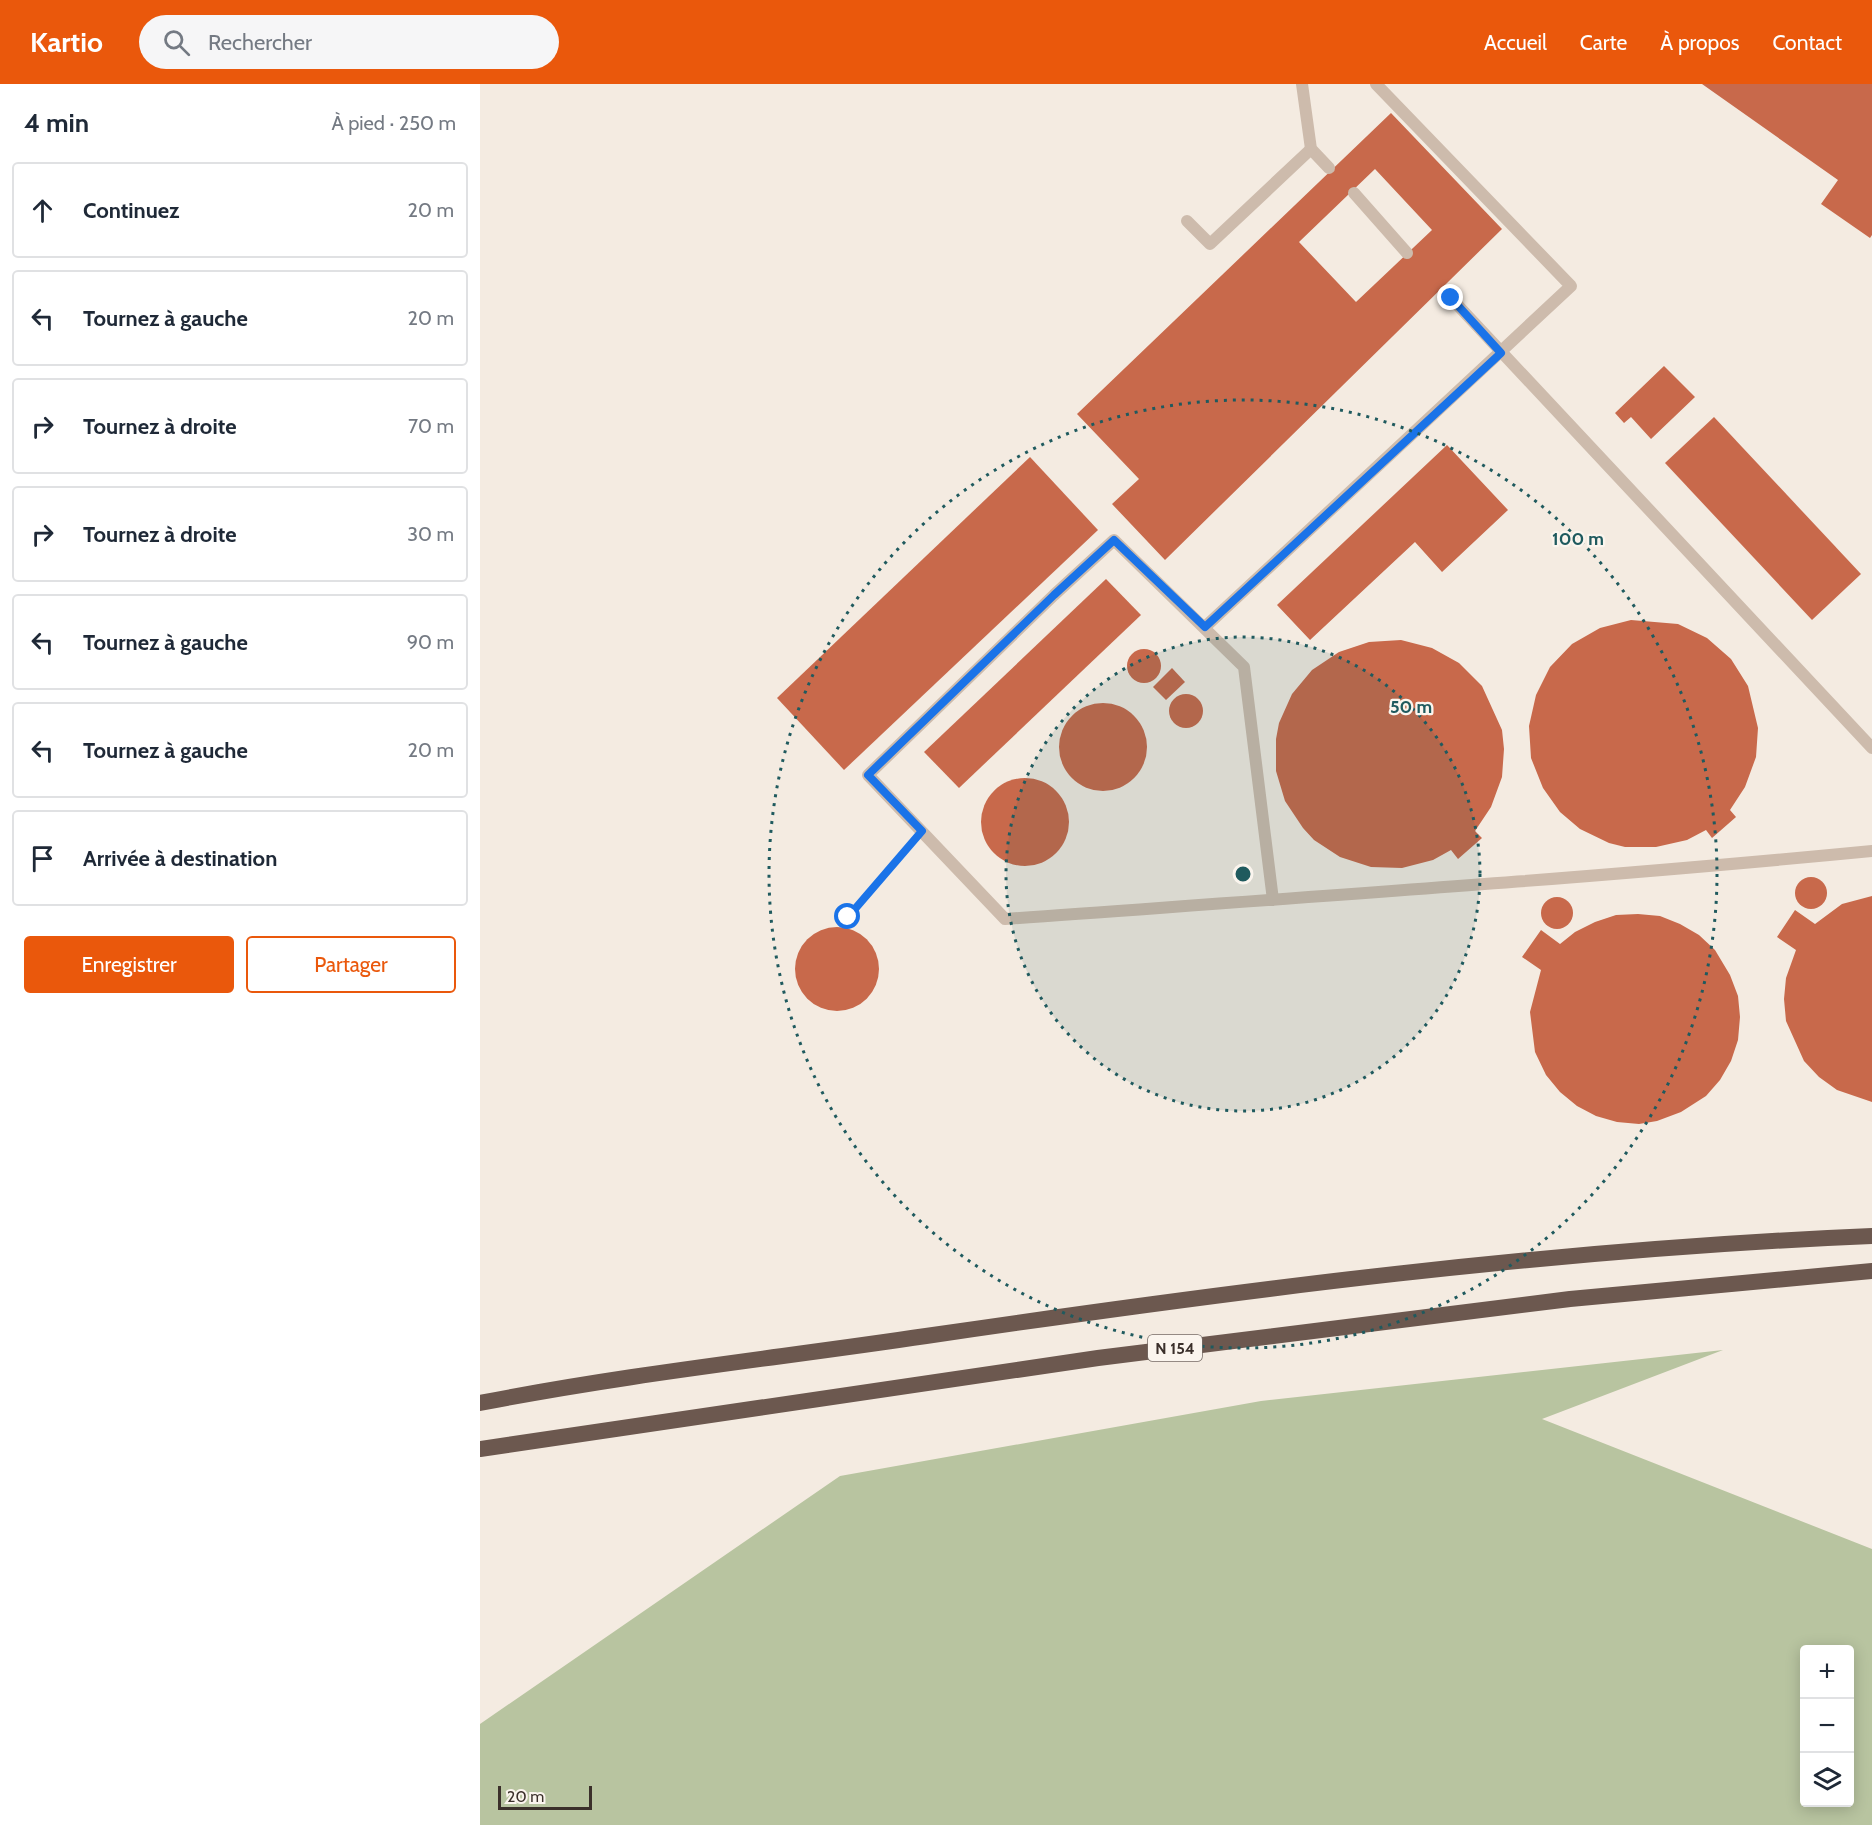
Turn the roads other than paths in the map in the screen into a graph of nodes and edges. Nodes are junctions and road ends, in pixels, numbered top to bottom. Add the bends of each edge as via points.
1 (1302, 84) edge
2 (1376, 84) edge
3 (1311, 149) junction
4 (1329, 168) dead end
5 (1354, 193) dead end
6 (1187, 221) dead end
7 (1407, 253) dead end
8 (1451, 298) dead end
9 (1501, 353) junction
10 (1205, 627) junction
11 (1872, 748) edge
12 (1872, 850) edge
13 (1273, 900) junction
14 (1872, 1236) edge
15 (1872, 1271) edge
16 (480, 1403) edge
17 (480, 1449) edge

1 - 3 lane
2 - 9 lane via 1571,286
3 - 4 lane
3 - 6 lane via 1210,244
5 - 7 lane
8 - 9 lane
9 - 10 lane
9 - 11 lane
10 - 13 lane via 1244,667
10 - 13 lane via 1114,540 868,775 1005,919
12 - 13 lane
14 - 16 highway via 1603,1253 1365,1278 1023,1322
15 - 17 highway, N 154 via 1570,1299 1110,1356

